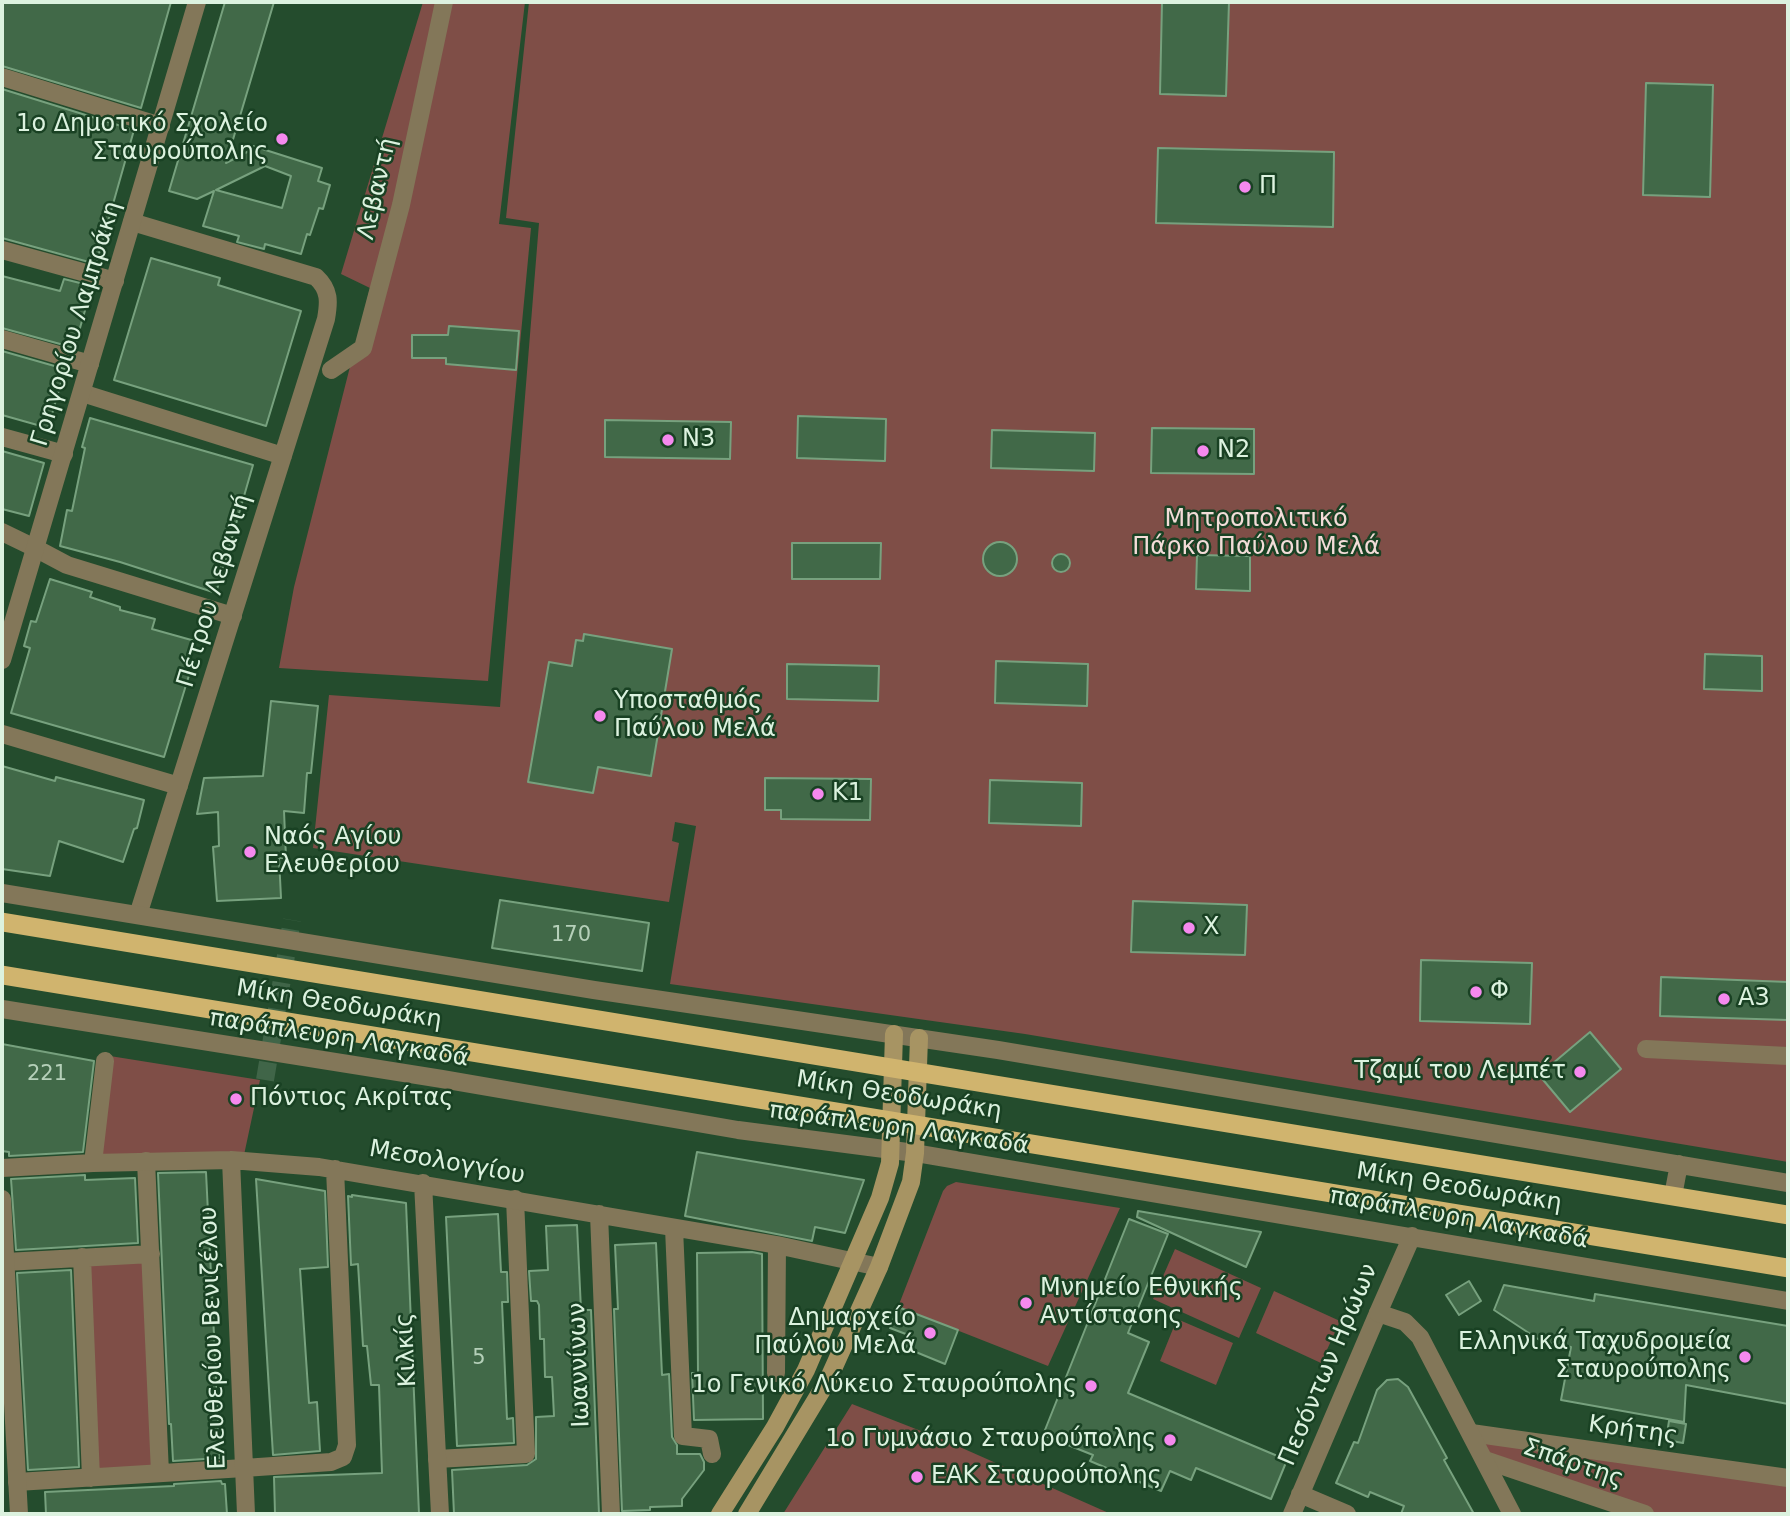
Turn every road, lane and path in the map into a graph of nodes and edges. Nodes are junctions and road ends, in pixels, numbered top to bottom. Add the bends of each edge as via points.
1 (197, 2) edge
2 (444, 2) edge
3 (2, 76) edge
4 (161, 126) junction
5 (132, 222) junction
6 (2, 250) edge
7 (115, 281) junction
8 (2, 339) edge
9 (90, 364) junction
10 (331, 370) dead end
11 (82, 393) junction
12 (2, 437) edge
13 (64, 454) junction
14 (283, 456) junction
15 (2, 532) edge
16 (35, 548) junction
17 (233, 616) junction
18 (6, 630) edge
19 (2, 660) edge
20 (2, 734) edge
21 (179, 786) junction
22 (2, 893) edge
23 (138, 915) junction
24 (2, 922) edge
25 (2, 975) edge
26 (2, 1009) edge
27 (894, 1034) junction
28 (919, 1038) junction
29 (1646, 1049) dead end
30 (1788, 1056) edge
31 (106, 1061) dead end
32 (893, 1067) junction
33 (918, 1072) junction
34 (891, 1120) junction
35 (917, 1124) junction
36 (890, 1150) junction
37 (915, 1153) junction
38 (231, 1160) junction
39 (146, 1161) junction
40 (93, 1163) junction
41 (1679, 1164) junction
42 (2, 1168) edge
43 (335, 1169) junction
44 (423, 1183) junction
45 (1788, 1183) edge
46 (1673, 1196) junction
47 (2, 1199) edge
48 (515, 1199) junction
49 (599, 1214) junction
50 (1788, 1215) edge
51 (674, 1228) junction
52 (1412, 1236) junction
53 (777, 1245) junction
54 (150, 1254) junction
55 (82, 1257) junction
56 (854, 1261) junction
57 (6, 1262) junction
58 (879, 1267) junction
59 (1788, 1268) edge
60 (1788, 1301) edge
61 (1378, 1313) junction
62 (806, 1370) junction
63 (776, 1373) dead end
64 (828, 1380) junction
65 (1471, 1433) junction
66 (712, 1454) dead end
67 (437, 1459) junction
68 (1485, 1460) junction
69 (244, 1468) junction
70 (160, 1474) junction
71 (91, 1478) junction
72 (1788, 1478) edge
73 (17, 1482) junction
74 (1300, 1494) junction
75 (19, 1514) edge
76 (246, 1514) edge
77 (440, 1514) edge
78 (611, 1514) edge
79 (720, 1514) edge
80 (747, 1514) edge
81 (1292, 1514) edge
82 (1347, 1514) edge
83 (1513, 1514) edge
84 (1645, 1514) edge

1 - 4 street, Γρηγορίου Λαμπράκη
2 - 10 street, Λεβαντή via 401,205 363,348
3 - 4 street
4 - 5 street, Γρηγορίου Λαμπράκη
5 - 7 street, Γρηγορίου Λαμπράκη
5 - 14 street, Πέτρου Λεβαντή via 311,275 328,291 326,319
6 - 7 street
7 - 9 street, Γρηγορίου Λαμπράκη
8 - 9 street
9 - 11 street, Γρηγορίου Λαμπράκη
11 - 13 street, Γρηγορίου Λαμπράκη
11 - 14 street
12 - 13 street
13 - 16 street, Γρηγορίου Λαμπράκη
14 - 17 street, Πέτρου Λεβαντή
15 - 16 street
16 - 17 street via 67,565
16 - 18 street, Γρηγορίου Λαμπράκη
17 - 21 street, Πέτρου Λεβαντή
18 - 19 street, Γρηγορίου Λαμπράκη
20 - 21 street
21 - 23 street, Πέτρου Λεβαντή
22 - 23 street
23 - 27 street
24 - 32 highway, Μίκη Θεοδωράκη
25 - 34 highway, Μίκη Θεοδωράκη
26 - 36 street, παράπλευρη Λαγκαδά via 738,1130
27 - 28 street
27 - 32 main road
28 - 33 main road
28 - 41 street
29 - 30 street
31 - 40 street
32 - 33 highway, Μίκη Θεοδωράκη
32 - 34 main road
33 - 35 main road
33 - 46 highway, Μίκη Θεοδωράκη
34 - 35 highway, Μίκη Θεοδωράκη
34 - 36 main road
35 - 37 main road
35 - 59 highway, Μίκη Θεοδωράκη
36 - 37 street, παράπλευρη Λαγκαδά
36 - 56 main road via 887,1177
37 - 52 street, παράπλευρη Λαγκαδά
37 - 58 main road via 911,1182
38 - 39 street, Μεσολογγίου
38 - 43 street, Μεσολογγίου
38 - 69 street, Ελευθερίου Βενιζέλου
39 - 40 street, Μεσολογγίου
39 - 54 street
40 - 42 street, Μεσολογγίου
41 - 45 street
41 - 46 street
43 - 44 street, Μεσολογγίου
43 - 69 street via 347,1445 343,1457 331,1462
44 - 48 street, Μεσολογγίου
44 - 67 street, Κιλκίς
46 - 50 highway, Μίκη Θεοδωράκη
47 - 57 street
48 - 49 street, Μεσολογγίου
48 - 67 street via 526,1454
49 - 51 street, Μεσολογγίου
49 - 78 street, Ιωαννίνων
51 - 53 street, Μεσολογγίου
51 - 66 street via 683,1436 709,1439
52 - 60 street, παράπλευρη Λαγκαδά
52 - 61 street, Πεσόντων Ηρώων
53 - 56 street, Μεσολογγίου
53 - 63 street
54 - 55 street
54 - 70 street
55 - 57 street
55 - 71 street
56 - 58 street, Μεσολογγίου
56 - 62 main road
57 - 73 street
58 - 64 main road
61 - 65 street via 1405,1322 1420,1338
61 - 74 street, Πεσόντων Ηρώων
62 - 64 street
62 - 79 main road
64 - 80 main road
65 - 68 street
65 - 72 street, Κρήτης
67 - 77 street, Κιλκίς
68 - 83 street
68 - 84 street, Σπάρτης
69 - 70 street
69 - 76 street, Ελευθερίου Βενιζέλου
70 - 71 street
71 - 73 street
73 - 75 street
74 - 81 street, Πεσόντων Ηρώων
74 - 82 street

